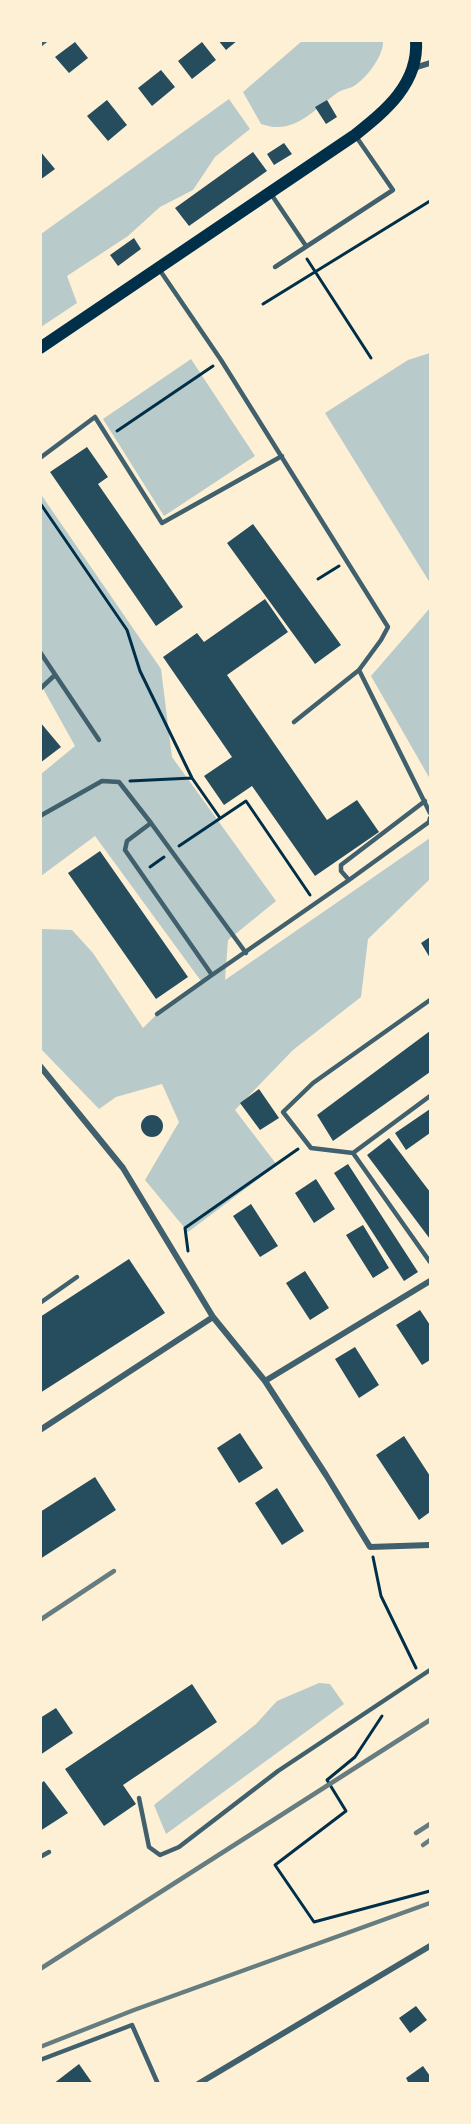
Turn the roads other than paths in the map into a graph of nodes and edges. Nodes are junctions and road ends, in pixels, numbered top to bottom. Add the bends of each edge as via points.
1 (45, 40) edge
2 (416, 40) edge
3 (40, 44) edge
4 (430, 63) edge
5 (413, 68) junction
6 (355, 135) junction
7 (270, 192) junction
8 (306, 246) junction
9 (275, 267) dead end
10 (159, 269) junction
11 (40, 348) edge
12 (282, 456) junction
13 (40, 458) edge
14 (40, 652) edge
15 (359, 670) junction
16 (55, 675) junction
17 (40, 689) edge
18 (294, 722) dead end
19 (99, 740) dead end
20 (425, 801) junction
21 (430, 813) edge
22 (40, 816) edge
23 (430, 818) edge
24 (151, 823) junction
25 (349, 880) junction
26 (246, 953) junction
27 (212, 975) junction
28 (430, 1000) edge
29 (157, 1014) dead end
30 (40, 1066) edge
31 (430, 1096) edge
32 (353, 1153) junction
33 (430, 1262) edge
34 (77, 1277) dead end
35 (430, 1281) edge
36 (40, 1303) edge
37 (213, 1317) junction
38 (265, 1381) junction
39 (40, 1431) edge
40 (430, 1545) edge
41 (430, 1670) edge
42 (139, 1798) dead end
43 (49, 1852) dead end
44 (40, 1857) edge
45 (430, 1946) edge
46 (40, 2060) edge
47 (158, 2084) edge
48 (198, 2084) edge

1 - 3 street
2 - 5 main road
4 - 5 street
5 - 6 main road via 401,92 385,111
6 - 7 main road
6 - 8 lane via 393,190
7 - 8 lane
7 - 10 main road
8 - 9 lane
10 - 11 main road
10 - 12 lane
12 - 13 lane via 162,523 95,417
12 - 15 lane via 388,627
14 - 16 lane
15 - 18 lane
15 - 20 lane
16 - 17 lane
16 - 19 lane
20 - 21 lane
20 - 25 lane via 341,865
22 - 24 lane via 102,781 119,782
23 - 25 lane
24 - 26 lane
24 - 27 lane via 127,841 125,850
25 - 26 lane
26 - 27 lane
27 - 29 lane
28 - 32 lane via 313,1083 283,1112 311,1148
30 - 37 street via 123,1168
31 - 32 lane
32 - 33 lane
34 - 36 lane
35 - 38 street
37 - 38 street
37 - 39 street
38 - 40 street via 370,1547
41 - 42 lane via 278,1771 179,1846 160,1855 149,1847
43 - 44 lane
45 - 48 street
46 - 47 lane via 132,2025

